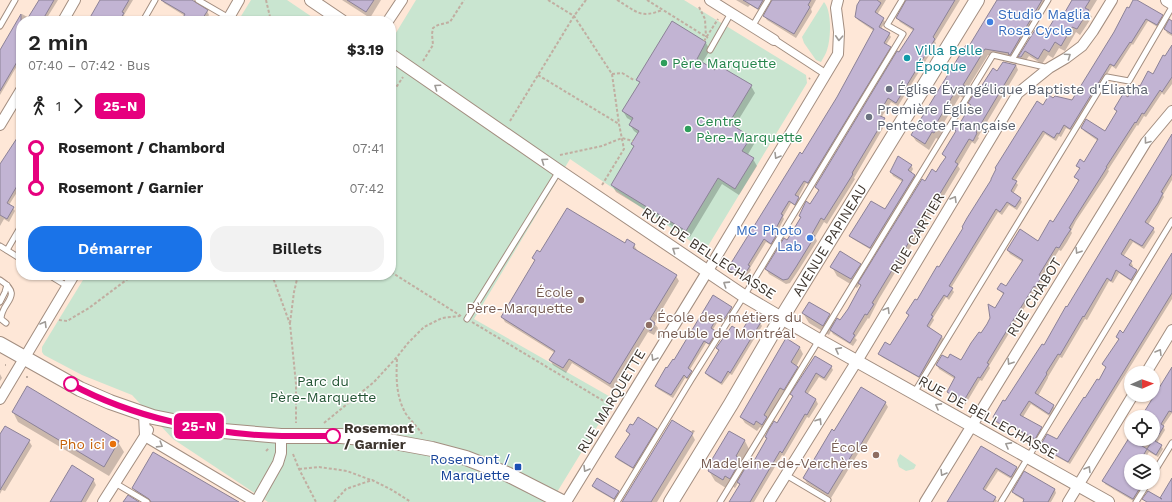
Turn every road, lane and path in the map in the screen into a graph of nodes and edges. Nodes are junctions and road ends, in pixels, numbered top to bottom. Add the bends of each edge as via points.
1 (15, 0) edge
2 (75, 0) edge
3 (156, 0) edge
4 (198, 0) edge
5 (240, 0) edge
6 (266, 0) edge
7 (311, 0) edge
8 (402, 0) edge
9 (464, 0) edge
10 (548, 0) edge
11 (586, 0) edge
12 (617, 0) edge
13 (646, 0) edge
14 (710, 0) edge
15 (768, 0) edge
16 (838, 0) edge
17 (902, 0) edge
18 (977, 0) edge
19 (1048, 0) edge
20 (1112, 0) edge
21 (1167, 0) edge
22 (1172, 3) edge
23 (699, 7) dead end
24 (1172, 7) edge
25 (662, 10) junction
26 (731, 13) junction
27 (65, 16) edge
28 (146, 16) edge
29 (222, 16) edge
30 (230, 16) edge
31 (270, 16) edge
32 (335, 16) edge
33 (391, 16) edge
34 (574, 16) junction
35 (718, 18) dead end
36 (0, 26) edge
37 (752, 27) junction
38 (706, 37) junction
39 (774, 40) joint
40 (704, 41) dead end
41 (715, 42) junction
42 (710, 50) dead end
43 (396, 58) edge
44 (1013, 58) junction
45 (423, 61) dead end
46 (1049, 68) junction
47 (612, 74) junction
48 (826, 74) junction
49 (538, 75) junction
50 (403, 77) dead end
51 (634, 80) dead end
52 (396, 88) edge
53 (16, 98) edge
54 (1172, 111) edge
55 (510, 121) dead end
56 (618, 124) junction
57 (0, 125) edge
58 (622, 138) junction
59 (633, 141) dead end
60 (560, 155) dead end
61 (559, 172) junction
62 (602, 185) dead end
63 (1172, 221) edge
64 (16, 235) edge
65 (0, 246) edge
66 (7, 250) junction
67 (16, 255) edge
68 (707, 272) junction
69 (396, 275) edge
70 (0, 280) edge
71 (57, 280) edge
72 (71, 280) edge
73 (126, 280) edge
74 (274, 280) edge
75 (297, 280) edge
76 (7, 284) junction
77 (67, 286) junction
78 (744, 296) junction
79 (0, 302) edge
80 (653, 315) dead end
81 (0, 318) edge
82 (782, 318) junction
83 (467, 319) joint
84 (58, 320) dead end
85 (664, 321) dead end
86 (6, 323) dead end
87 (290, 324) junction
88 (653, 327) dead end
89 (658, 330) dead end
90 (1172, 330) edge
91 (819, 340) junction
92 (0, 344) edge
93 (397, 357) junction
94 (24, 358) junction
95 (857, 361) junction
96 (1150, 366) edge
97 (914, 393) junction
98 (0, 399) edge
99 (1129, 402) edge
100 (612, 406) dead end
101 (148, 416) junction
102 (296, 423) dead end
103 (324, 423) dead end
104 (972, 425) junction
105 (692, 432) dead end
106 (696, 433) dead end
107 (422, 434) dead end
108 (146, 436) junction
109 (281, 436) junction
110 (1172, 443) edge
111 (268, 448) dead end
112 (266, 451) dead end
113 (293, 454) dead end
114 (1029, 457) junction
115 (1160, 463) edge
116 (299, 469) junction
117 (786, 475) junction
118 (372, 480) junction
119 (115, 482) junction
120 (1078, 485) junction
121 (1144, 490) edge
122 (828, 500) dead end
123 (103, 502) edge
124 (147, 502) edge
125 (256, 502) edge
126 (316, 502) edge
127 (334, 502) edge
128 (411, 502) edge
129 (562, 502) edge
130 (566, 502) edge
131 (617, 502) edge
132 (671, 502) edge
133 (720, 502) edge
134 (769, 502) edge
135 (925, 502) edge
136 (1000, 502) edge
137 (1068, 502) edge
138 (1108, 502) edge
139 (1136, 502) edge

1 - 36 lane
2 - 27 street
3 - 28 lane
4 - 29 lane
5 - 30 street
6 - 31 path
7 - 32 street
8 - 33 street
9 - 45 path via 450,22 433,28 433,45
10 - 34 path
11 - 34 path
12 - 25 path via 641,15
13 - 25 path
14 - 26 street
15 - 37 lane
16 -> 48 street, RUE MARQUETTE via 838,54
17 - 78 lane via 887,24 903,34
18 - 82 main road, AVENUE PAPINEAU
19 - 44 lane
46 -> 20 street, RUE CARTIER via 1082,46
21 - 22 street
23 - 38 path via 705,19
24 - 97 lane via 1129,81 1108,77
25 - 38 path
26 - 37 street
26 - 41 lane
34 - 47 path
34 - 49 path
35 - 38 path
37 - 39 street
38 - 40 path
38 - 41 path
39 - 48 street
41 - 42 lane
61 -> 43 street, RUE DE BELLECHASSE
44 - 46 lane
44 - 91 lane via 994,54
95 -> 46 street, RUE CARTIER via 1018,94
47 - 51 path via 622,73
47 - 56 path
48 -> 68 street, RUE MARQUETTE
49 - 55 path
49 - 56 path
50 - 52 path
53 - 57 street
54 -> 104 street, RUE CHABOT via 1146,142
56 - 58 path
58 - 59 path
58 - 60 path via 602,146
58 - 62 path via 624,149
68 -> 61 street, RUE DE BELLECHASSE
61 - 83 lane
63 - 114 lane
64 - 66 lane
65 - 66 lane
66 - 67 lane
78 -> 68 street, RUE DE BELLECHASSE
68 -> 130 street, RUE MARQUETTE
69 - 93 path via 461,316 442,318 424,327
70 - 76 lane
71 - 77 lane
72 - 77 street
73 - 84 path via 67,321
74 - 87 path
75 - 87 path
76 - 79 lane
76 - 81 lane via 12,298
94 -> 77 street
78 - 82 street, RUE DE BELLECHASSE
78 - 131 lane
80 - 85 path
81 - 86 lane
82 - 91 street, RUE DE BELLECHASSE
82 - 132 main road, AVENUE PAPINEAU
83 - 100 path
87 - 102 path via 296,384
88 - 89 path
96 -> 90 street
95 -> 91 street, RUE DE BELLECHASSE
91 - 133 lane
92 - 94 main road
93 - 103 path via 374,382
93 - 107 path via 396,378 399,398 406,414
94 - 98 street
94 - 101 main road via 80,389
95 - 97 street, RUE DE BELLECHASSE
117 -> 95 street, RUE CARTIER
104 -> 97 street, RUE DE BELLECHASSE
120 -> 99 street
101 - 108 street
101 - 109 main road via 223,431
114 -> 104 street, RUE DE BELLECHASSE
104 -> 135 street, RUE CHABOT
105 - 106 path
108 - 119 street
108 -> 125 street
109 - 125 street via 278,463
109 - 129 main road via 341,436 432,449 466,458 507,474
110 - 115 lane
111 - 112 path
113 - 116 path
114 - 120 street, RUE DE BELLECHASSE
114 - 136 lane
116 - 118 path via 319,467 347,471
116 - 126 path
117 - 122 lane
117 - 134 street, RUE CARTIER
118 - 127 path via 346,489
118 - 128 path
119 - 123 street
119 - 124 lane
120 - 137 street
120 - 138 street, RUE DE BELLECHASSE
121 - 139 lane

